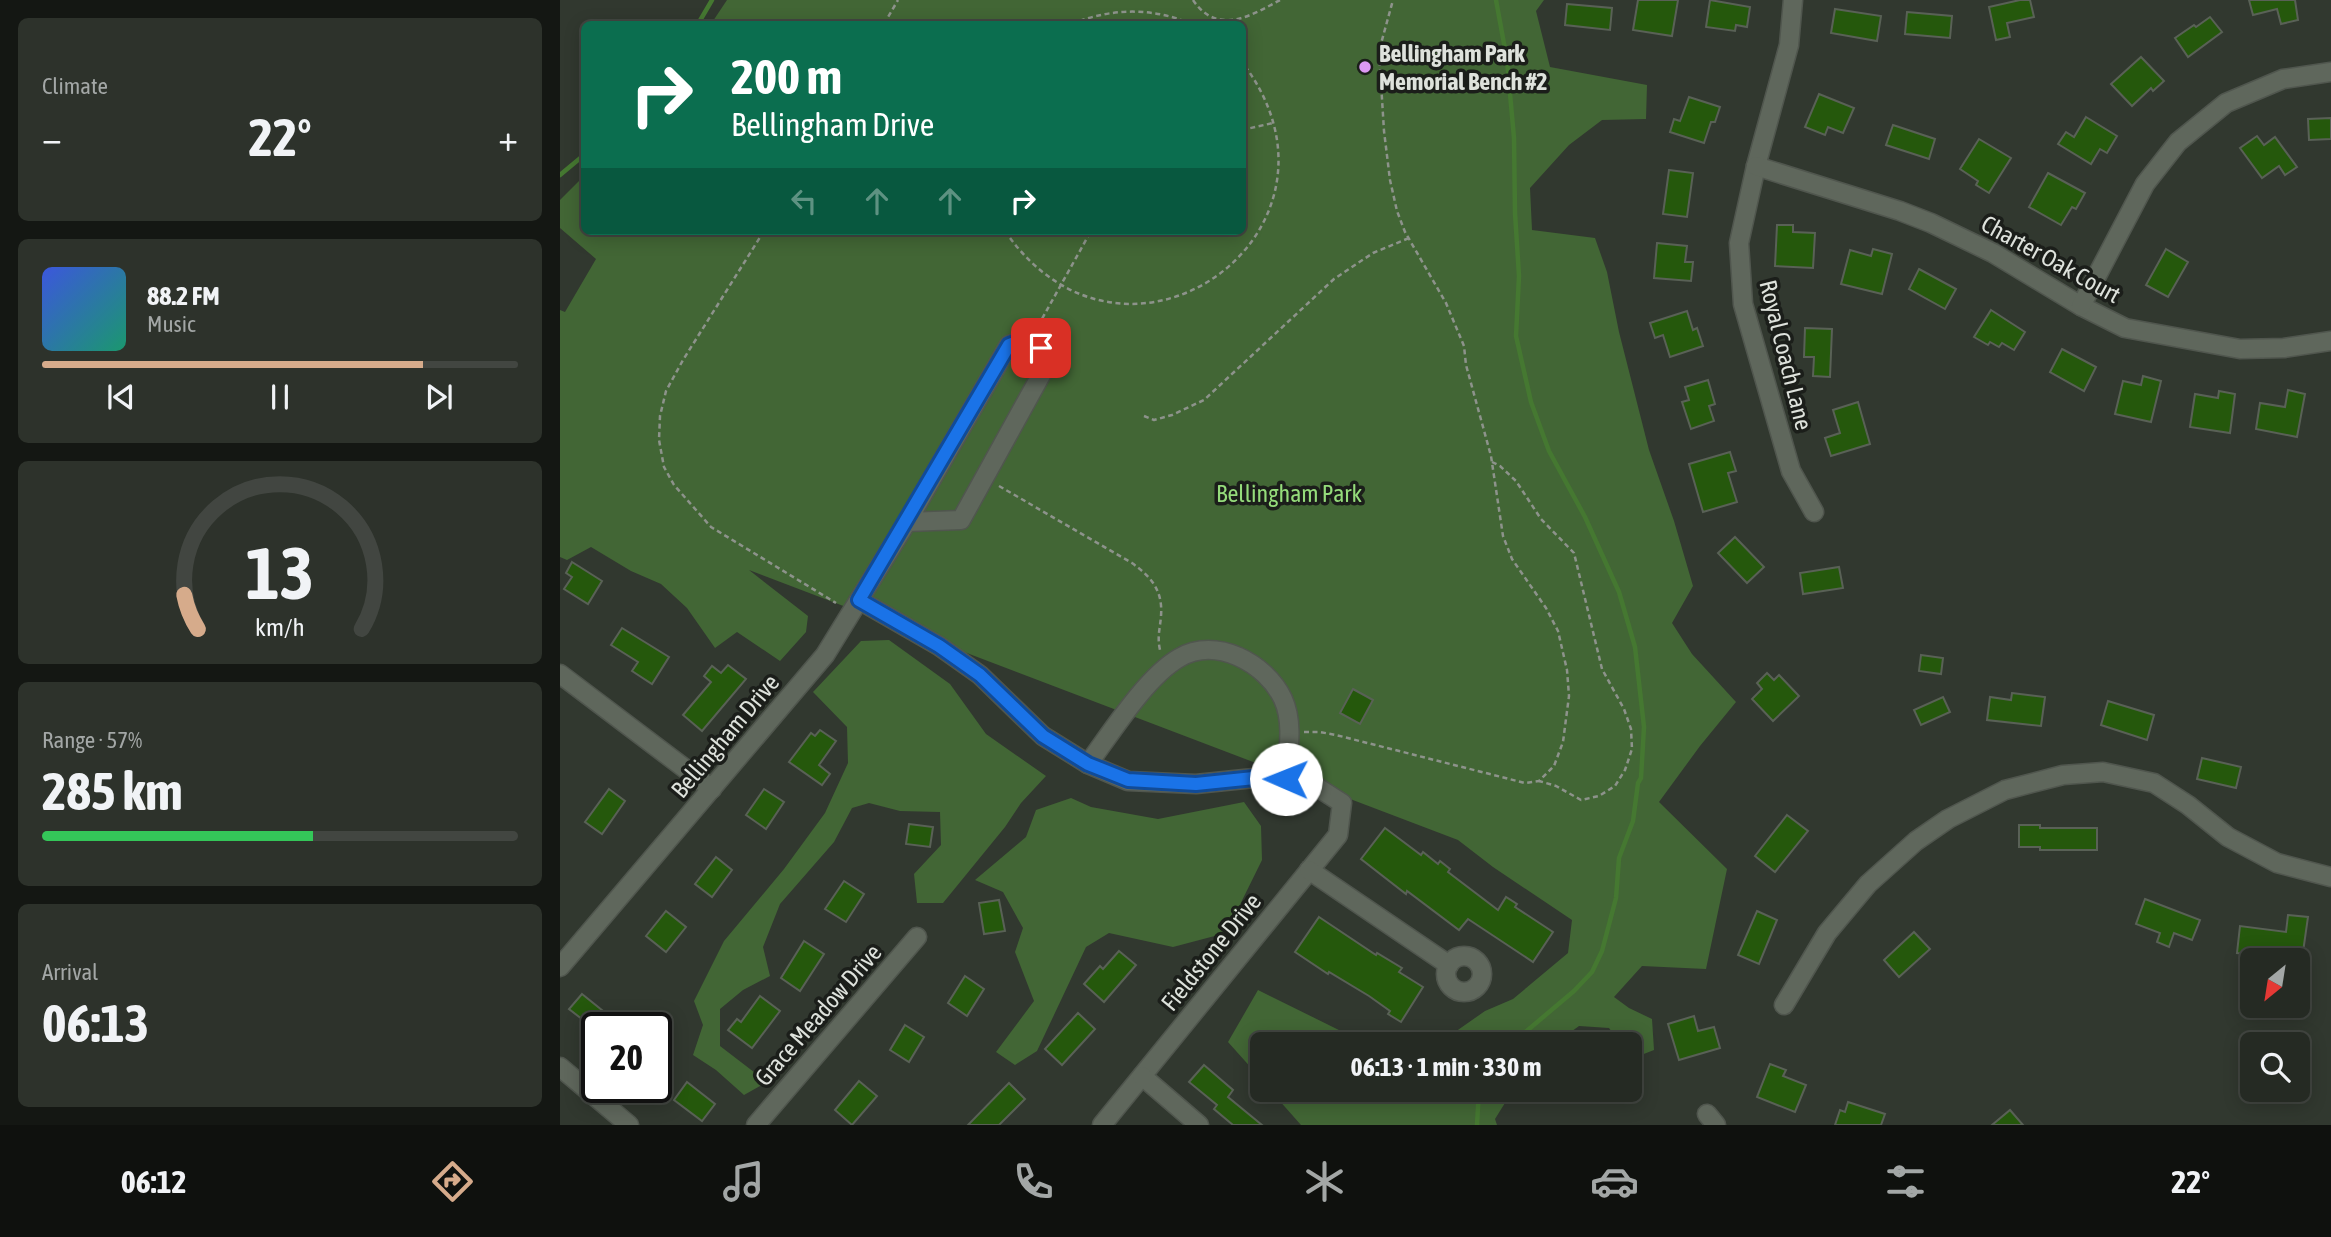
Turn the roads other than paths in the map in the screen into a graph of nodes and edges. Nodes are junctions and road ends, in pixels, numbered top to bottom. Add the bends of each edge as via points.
1 (1793, 0) edge
2 (2331, 72) edge
3 (1756, 166) junction
4 (2081, 306) junction
5 (2331, 341) edge
6 (1814, 512) dead end
7 (907, 522) junction
8 (855, 606) junction
9 (560, 674) edge
10 (1088, 764) junction
11 (1286, 779) junction
12 (712, 789) junction
13 (1309, 870) junction
14 (2331, 877) edge
15 (917, 937) dead end
16 (1448, 965) dead end
17 (560, 967) edge
18 (1784, 1005) dead end
19 (560, 1067) edge
20 (1142, 1076) junction
21 (629, 1125) edge
22 (756, 1125) edge
23 (1102, 1125) edge
24 (1199, 1125) edge

1 - 3 street, Royal Coach Lane via 1789,45
2 - 4 street via 2283,79 2226,103 2178,142 2145,184
3 - 4 street, Charter Oak Court via 1931,223 1993,253
3 - 6 street, Royal Coach Lane via 1739,243 1743,304 1791,471
4 - 5 street, Charter Oak Court via 2125,328 2241,349
7 - 7 street, Bellingham Drive via 961,520 1046,366 1041,348 1025,339 1009,345
7 - 8 street, Bellingham Drive
8 - 10 street via 939,646 980,675 1043,736
8 - 12 street, Bellingham Drive via 825,655
9 - 12 street
10 - 11 street via 1128,780 1196,784 1273,776
10 - 11 street via 1165,667 1193,652 1220,651 1245,659 1268,677 1284,700 1290,733
11 - 13 street, Fieldstone Drive via 1314,785 1342,803 1338,835
12 - 17 street, Bellingham Drive
13 - 16 street
13 - 20 street, Fieldstone Drive
14 - 18 street via 2277,863 2228,837 2154,783 2103,772 2063,775 2005,790 1916,841 1868,884 1827,933
15 - 22 street, Grace Meadow Drive
19 - 21 street
20 - 23 street, Fieldstone Drive
20 - 24 street

